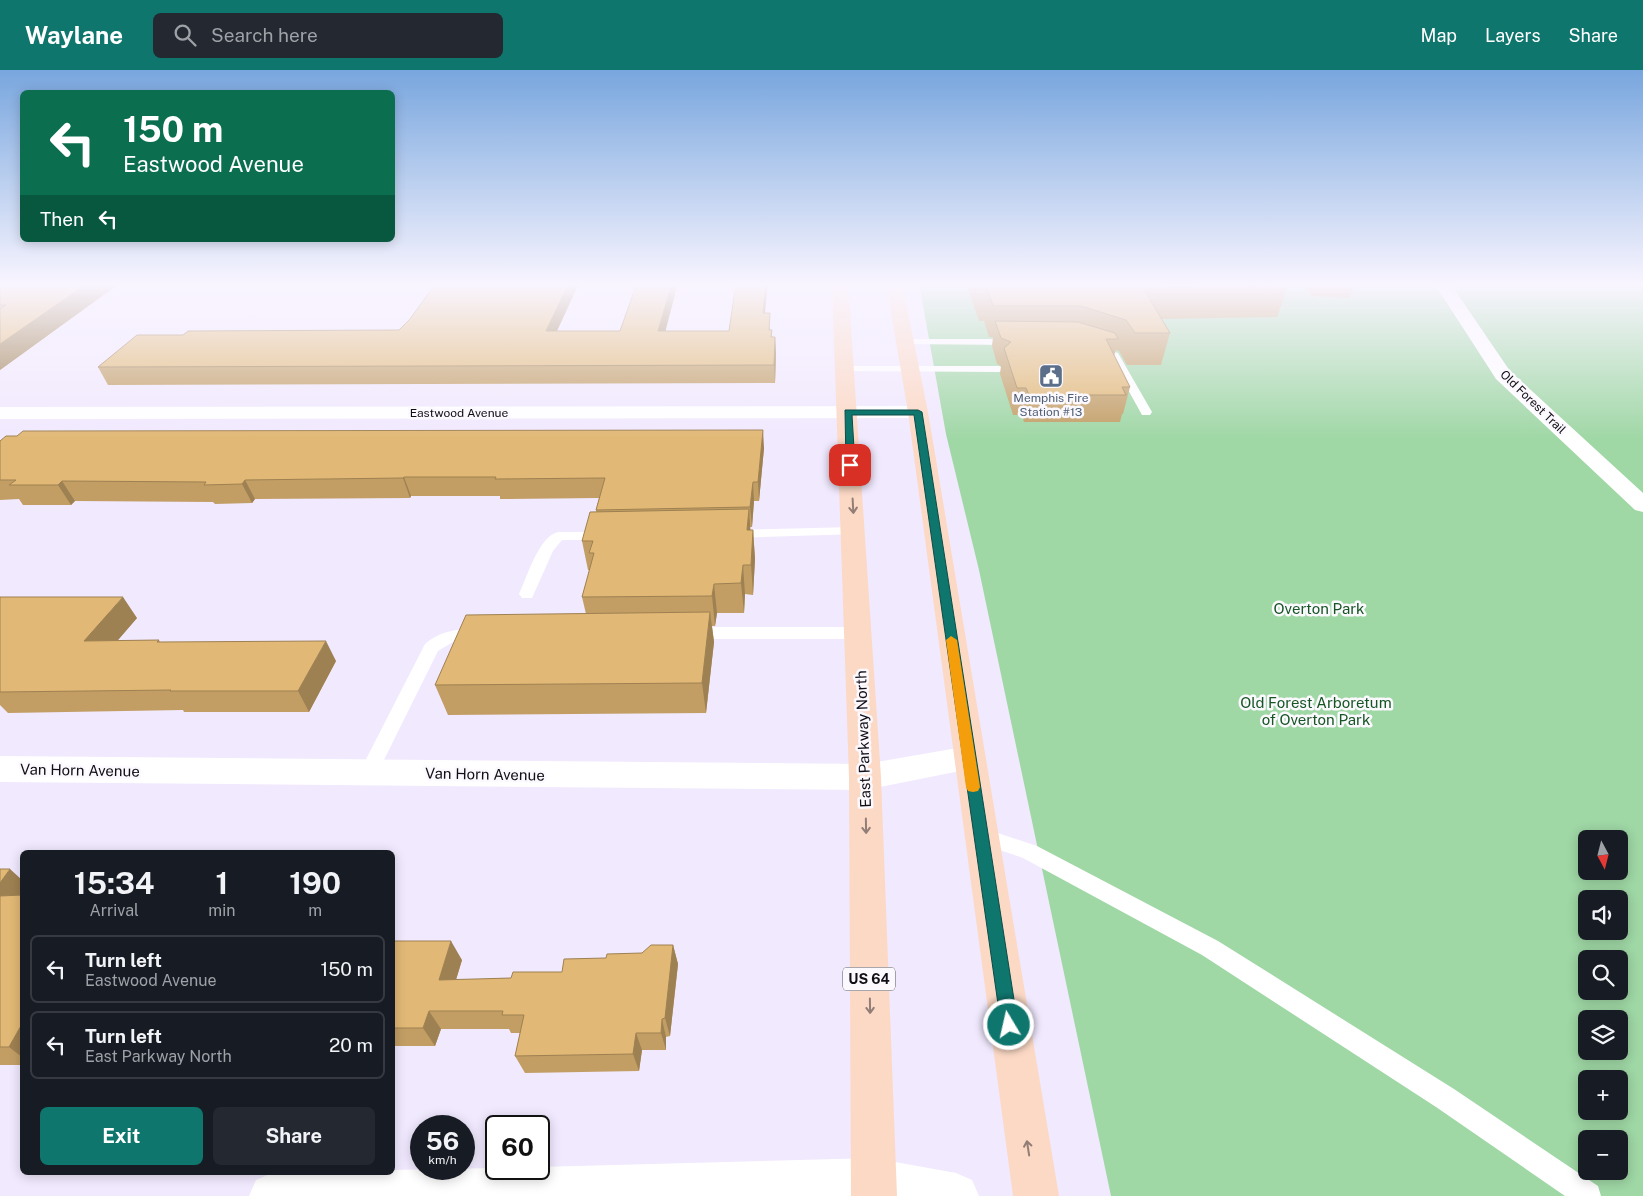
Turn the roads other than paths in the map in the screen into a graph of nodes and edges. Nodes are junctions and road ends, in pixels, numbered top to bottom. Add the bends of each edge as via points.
1 (843, 336) edge
2 (904, 336) edge
3 (1477, 336) edge
4 (905, 342) junction
5 (1025, 342) edge
6 (1082, 344) edge
7 (845, 369) junction
8 (910, 369) junction
9 (999, 369) dead end
10 (848, 412) junction
11 (918, 412) junction
12 (1146, 412) dead end
13 (0, 413) edge
14 (1643, 505) edge
15 (854, 531) junction
16 (718, 534) edge
17 (614, 536) edge
18 (527, 594) dead end
19 (859, 633) junction
20 (494, 634) edge
21 (674, 634) edge
22 (969, 758) junction
23 (0, 769) edge
24 (368, 773) junction
25 (866, 777) junction
26 (980, 835) junction
27 (873, 1188) edge
28 (272, 1196) edge
29 (956, 1196) edge
30 (1036, 1196) edge
31 (1588, 1196) edge

1 - 7 main road, East Parkway North / US 64
2 - 4 main road
3 - 14 street, Old Forest Trail via 1503,374
4 - 5 lane
4 - 8 main road
6 - 12 lane via 1114,355
7 - 8 lane
7 - 10 main road, East Parkway North / US 64
8 - 9 lane
8 - 11 main road
10 - 11 street, Eastwood Avenue
10 - 13 street, Eastwood Avenue
10 -> 15 main road, East Parkway North / US 64
11 - 22 main road
15 - 16 lane
15 - 19 main road, East Parkway North / US 64
17 - 18 lane via 558,536 546,550
19 - 21 lane
19 - 25 main road, East Parkway North / US 64
20 - 24 lane via 442,638 431,648
22 - 25 street, Van Horn Avenue
22 - 26 main road
23 - 24 street, Van Horn Avenue
24 - 25 street, Van Horn Avenue
25 -> 27 main road, East Parkway North / US 64
30 -> 26 main road
26 - 31 lane via 1030,852 1210,948 1445,1098
27 - 28 street
27 - 29 street

